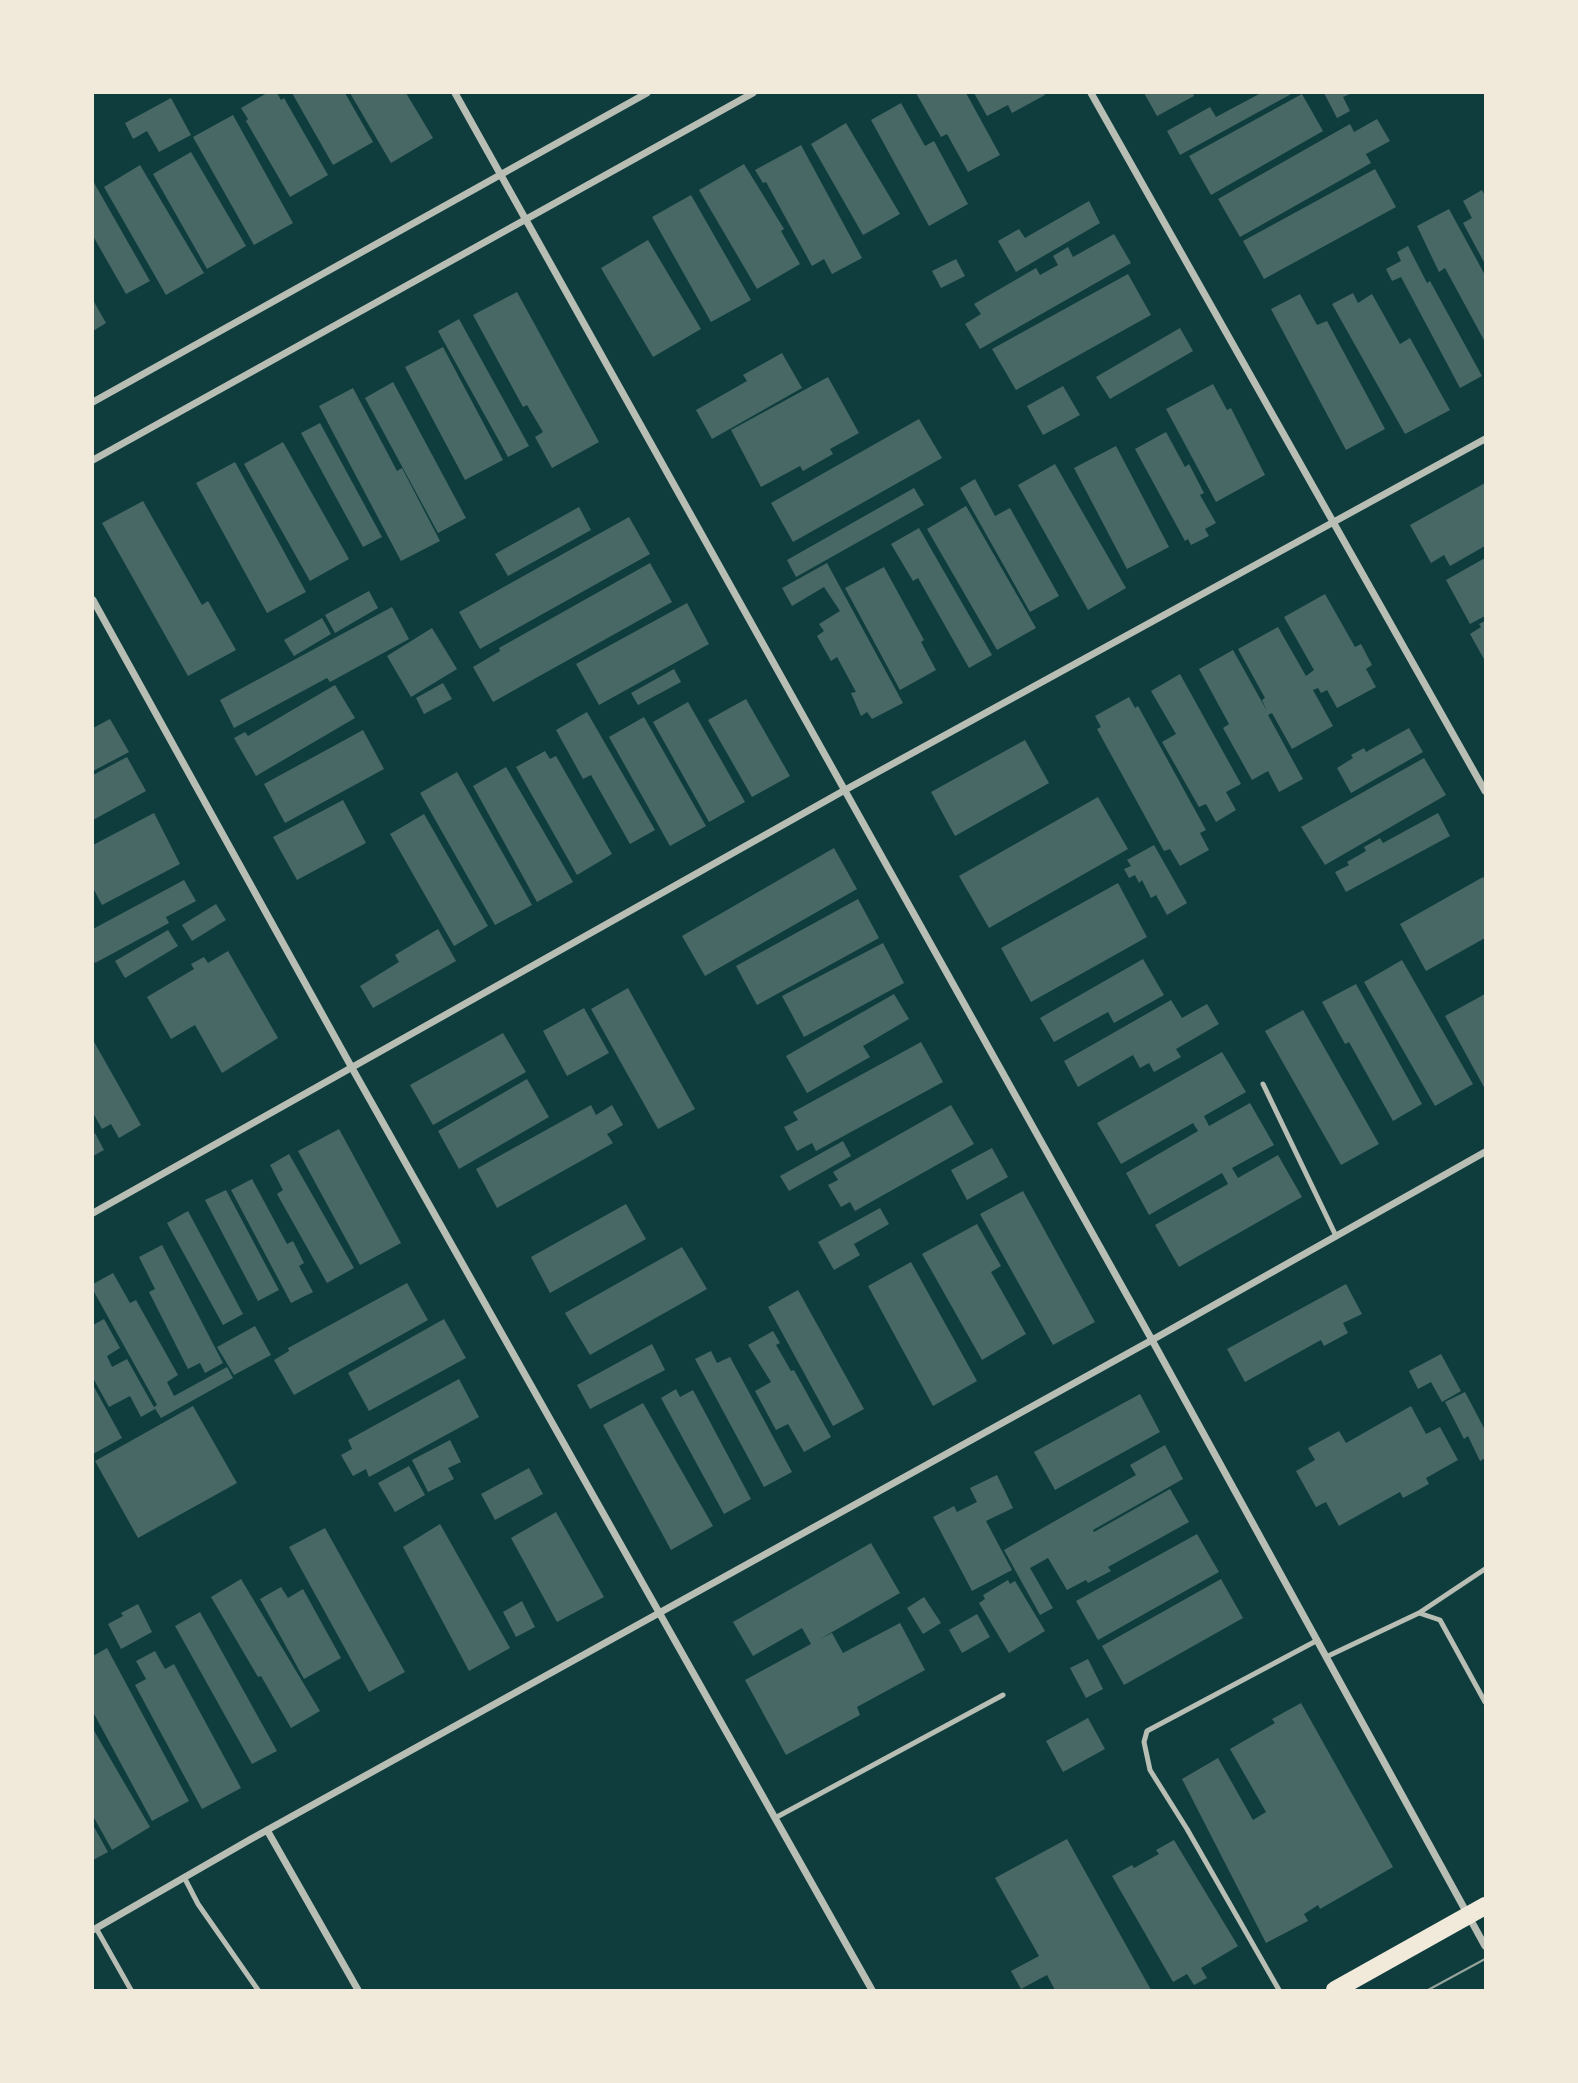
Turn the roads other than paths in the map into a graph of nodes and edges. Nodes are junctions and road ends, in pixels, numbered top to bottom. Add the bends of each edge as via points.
1 (456, 93) edge
2 (647, 93) edge
3 (753, 93) edge
4 (1091, 93) edge
5 (501, 174) junction
6 (526, 219) junction
7 (93, 402) edge
8 (1485, 439) edge
9 (93, 460) edge
10 (1335, 523) junction
11 (93, 600) edge
12 (845, 790) junction
13 (1485, 790) edge
14 (352, 1068) junction
15 (1263, 1084) dead end
16 (1485, 1152) edge
17 (93, 1213) edge
18 (1336, 1236) junction
19 (1152, 1340) junction
20 (1485, 1569) edge
21 (659, 1612) junction
22 (1419, 1614) junction
23 (1316, 1641) junction
24 (1326, 1657) junction
25 (1003, 1695) dead end
26 (1485, 1702) edge
27 (775, 1818) junction
28 (267, 1830) junction
29 (184, 1877) junction
30 (1485, 1906) edge
31 (1468, 1916) junction
32 (95, 1929) edge
33 (1485, 1947) edge
34 (131, 1990) edge
35 (258, 1990) edge
36 (358, 1990) edge
37 (872, 1990) edge
38 (1279, 1990) edge
39 (1335, 1990) edge

1 - 5 street
2 - 5 street
3 - 6 street
4 - 10 street
5 - 6 street
5 - 7 street
6 - 9 street
6 - 12 street
8 - 10 street
10 - 12 street
10 - 13 street
11 - 14 street
12 - 14 street
12 - 19 street
14 - 17 street
14 - 21 street
15 - 18 lane
16 - 18 street
18 - 19 street
19 - 21 street
19 - 23 street
20 - 22 lane
21 - 27 street
21 - 28 street
22 - 24 lane
22 - 26 lane via 1440,1620
23 - 24 street
23 - 38 lane via 1147,1731 1144,1742 1150,1770
24 - 31 street
25 - 27 lane
27 - 37 street
28 - 29 street
28 - 36 street
29 - 32 street
29 - 35 lane
30 - 31 main road
31 - 33 street
31 - 39 main road
32 - 34 lane

